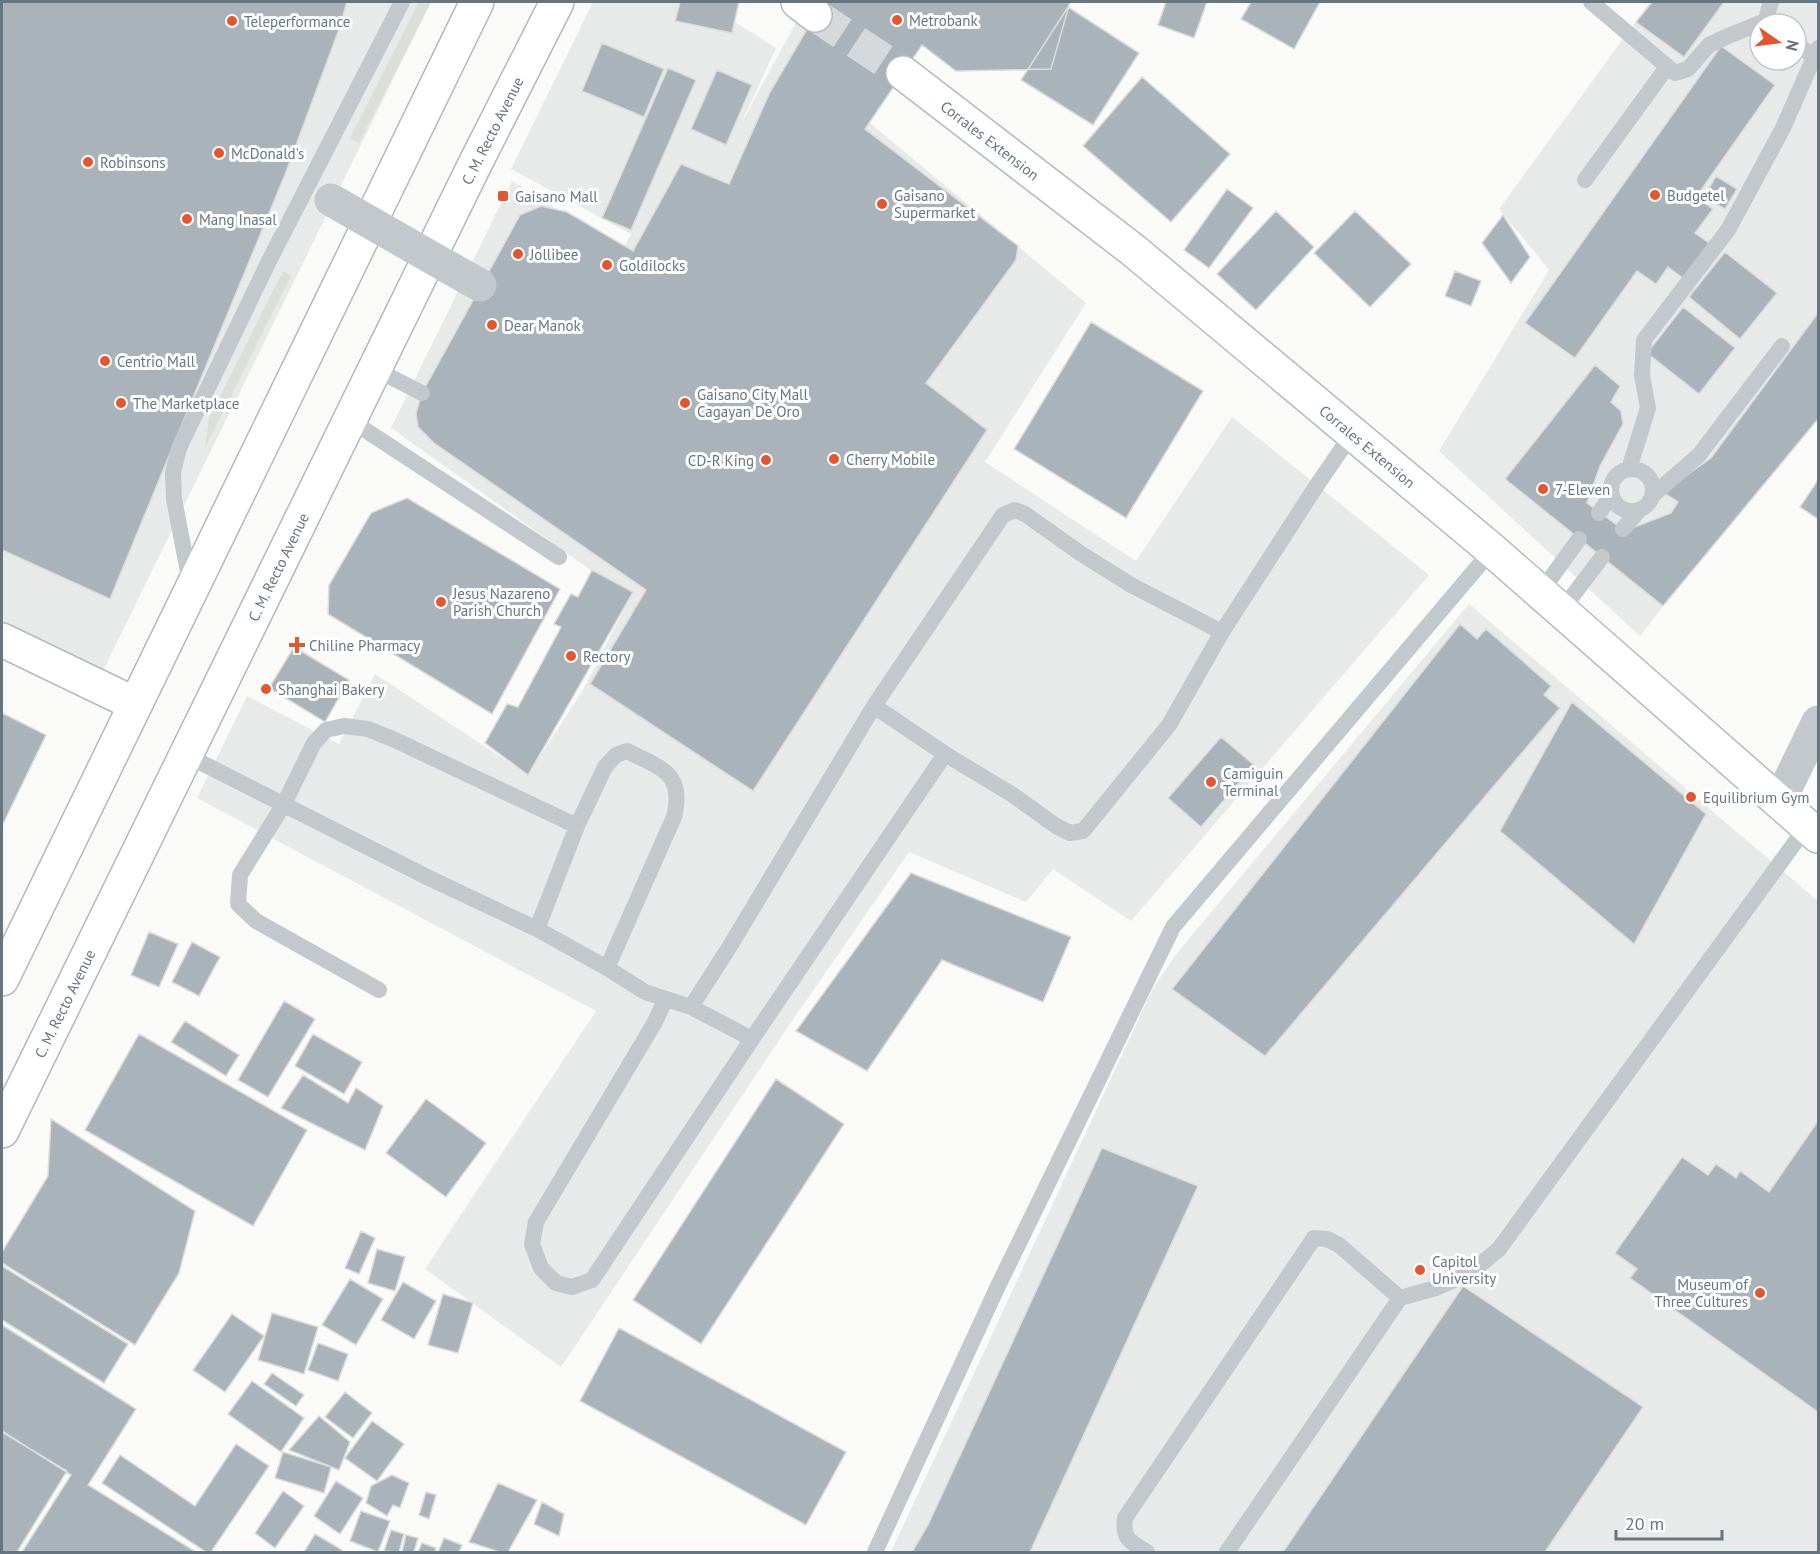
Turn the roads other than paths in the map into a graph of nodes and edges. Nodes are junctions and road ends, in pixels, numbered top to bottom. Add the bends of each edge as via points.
1 (402, 2) edge
2 (477, 2) edge
3 (557, 2) edge
4 (1591, 2) edge
5 (1748, 29) edge
6 (1816, 52) edge
7 (1667, 66) junction
8 (903, 73) tunnel mouth
9 (1585, 180) dead end
10 (331, 200) dead end
11 (480, 285) dead end
12 (1782, 346) dead end
13 (375, 369) junction
14 (422, 393) dead end
15 (350, 420) junction
16 (1352, 434) junction
17 (1629, 469) junction
18 (1612, 495) junction
19 (1653, 495) junction
20 (1639, 510) junction
21 (1599, 513) dead end
22 (1623, 529) dead end
23 (1579, 539) dead end
24 (1492, 550) junction
25 (559, 557) dead end
26 (1602, 557) dead end
27 (192, 588) junction
28 (1551, 602) junction
29 (1222, 633) junction
30 (2, 640) edge
31 (135, 704) junction
32 (874, 706) junction
33 (1818, 722) edge
34 (945, 754) junction
35 (186, 755) junction
36 (1779, 802) junction
37 (284, 804) junction
38 (577, 826) junction
39 (1813, 831) edge
40 (537, 929) junction
41 (607, 968) junction
42 (2, 979) edge
43 (379, 990) dead end
44 (664, 1000) junction
45 (691, 1007) junction
46 (752, 1039) junction
47 (2, 1131) edge
48 (1401, 1298) junction
49 (875, 1552) edge
50 (1147, 1552) edge
51 (1227, 1552) edge

1 - 27 lane via 268,263 179,448 174,499
2 - 27 main road
3 - 13 main road, C. M. Recto Avenue
4 - 7 lane
5 - 7 lane via 1709,45 1688,69 1675,73
6 - 17 lane via 1783,128 1728,230 1644,340 1642,375 1648,408
7 - 9 lane
8 - 16 main road, Corrales Extension via 1133,250
10 - 11 street, bridge
12 - 19 lane via 1699,455
13 - 14 lane
13 - 15 main road, C. M. Recto Avenue
15 - 25 lane
15 - 35 main road, C. M. Recto Avenue
16 - 24 main road, Corrales Extension
16 - 29 lane
17 - 18 lane via 1613,482
17 - 19 lane via 1648,476
18 - 20 lane via 1620,507
18 - 21 lane
19 - 20 lane via 1646,507
20 - 22 lane
23 - 28 lane
24 - 28 main road, Corrales Extension
24 - 49 lane via 1173,927 998,1286
26 - 28 lane
27 - 31 main road
28 - 36 main road, Corrales Extension
29 - 32 lane via 1131,585 1015,510 1003,515
29 - 34 lane via 1169,725 1083,831 1070,833 1056,826
30 - 31 main road
31 - 42 main road
32 - 34 lane
32 - 45 lane
33 - 36 street
34 - 46 lane
35 - 37 lane
35 - 47 main road, C. M. Recto Avenue
36 - 39 main road, Corrales Extension
37 - 38 lane via 314,742 326,730 344,726 368,729 395,740
37 - 40 lane
37 - 43 lane via 240,875 237,904 256,921
38 - 40 lane
38 - 41 lane via 605,767 616,755 627,751 674,779 679,799 674,817
39 - 48 lane via 1499,1249 1469,1274
40 - 41 lane
41 - 44 lane
44 - 45 lane
44 - 46 lane via 655,1022 536,1222 532,1244 541,1268 556,1283 572,1287 592,1280
45 - 46 lane
48 - 50 lane via 1339,1245 1314,1238 1125,1518 1128,1540
48 - 51 lane

